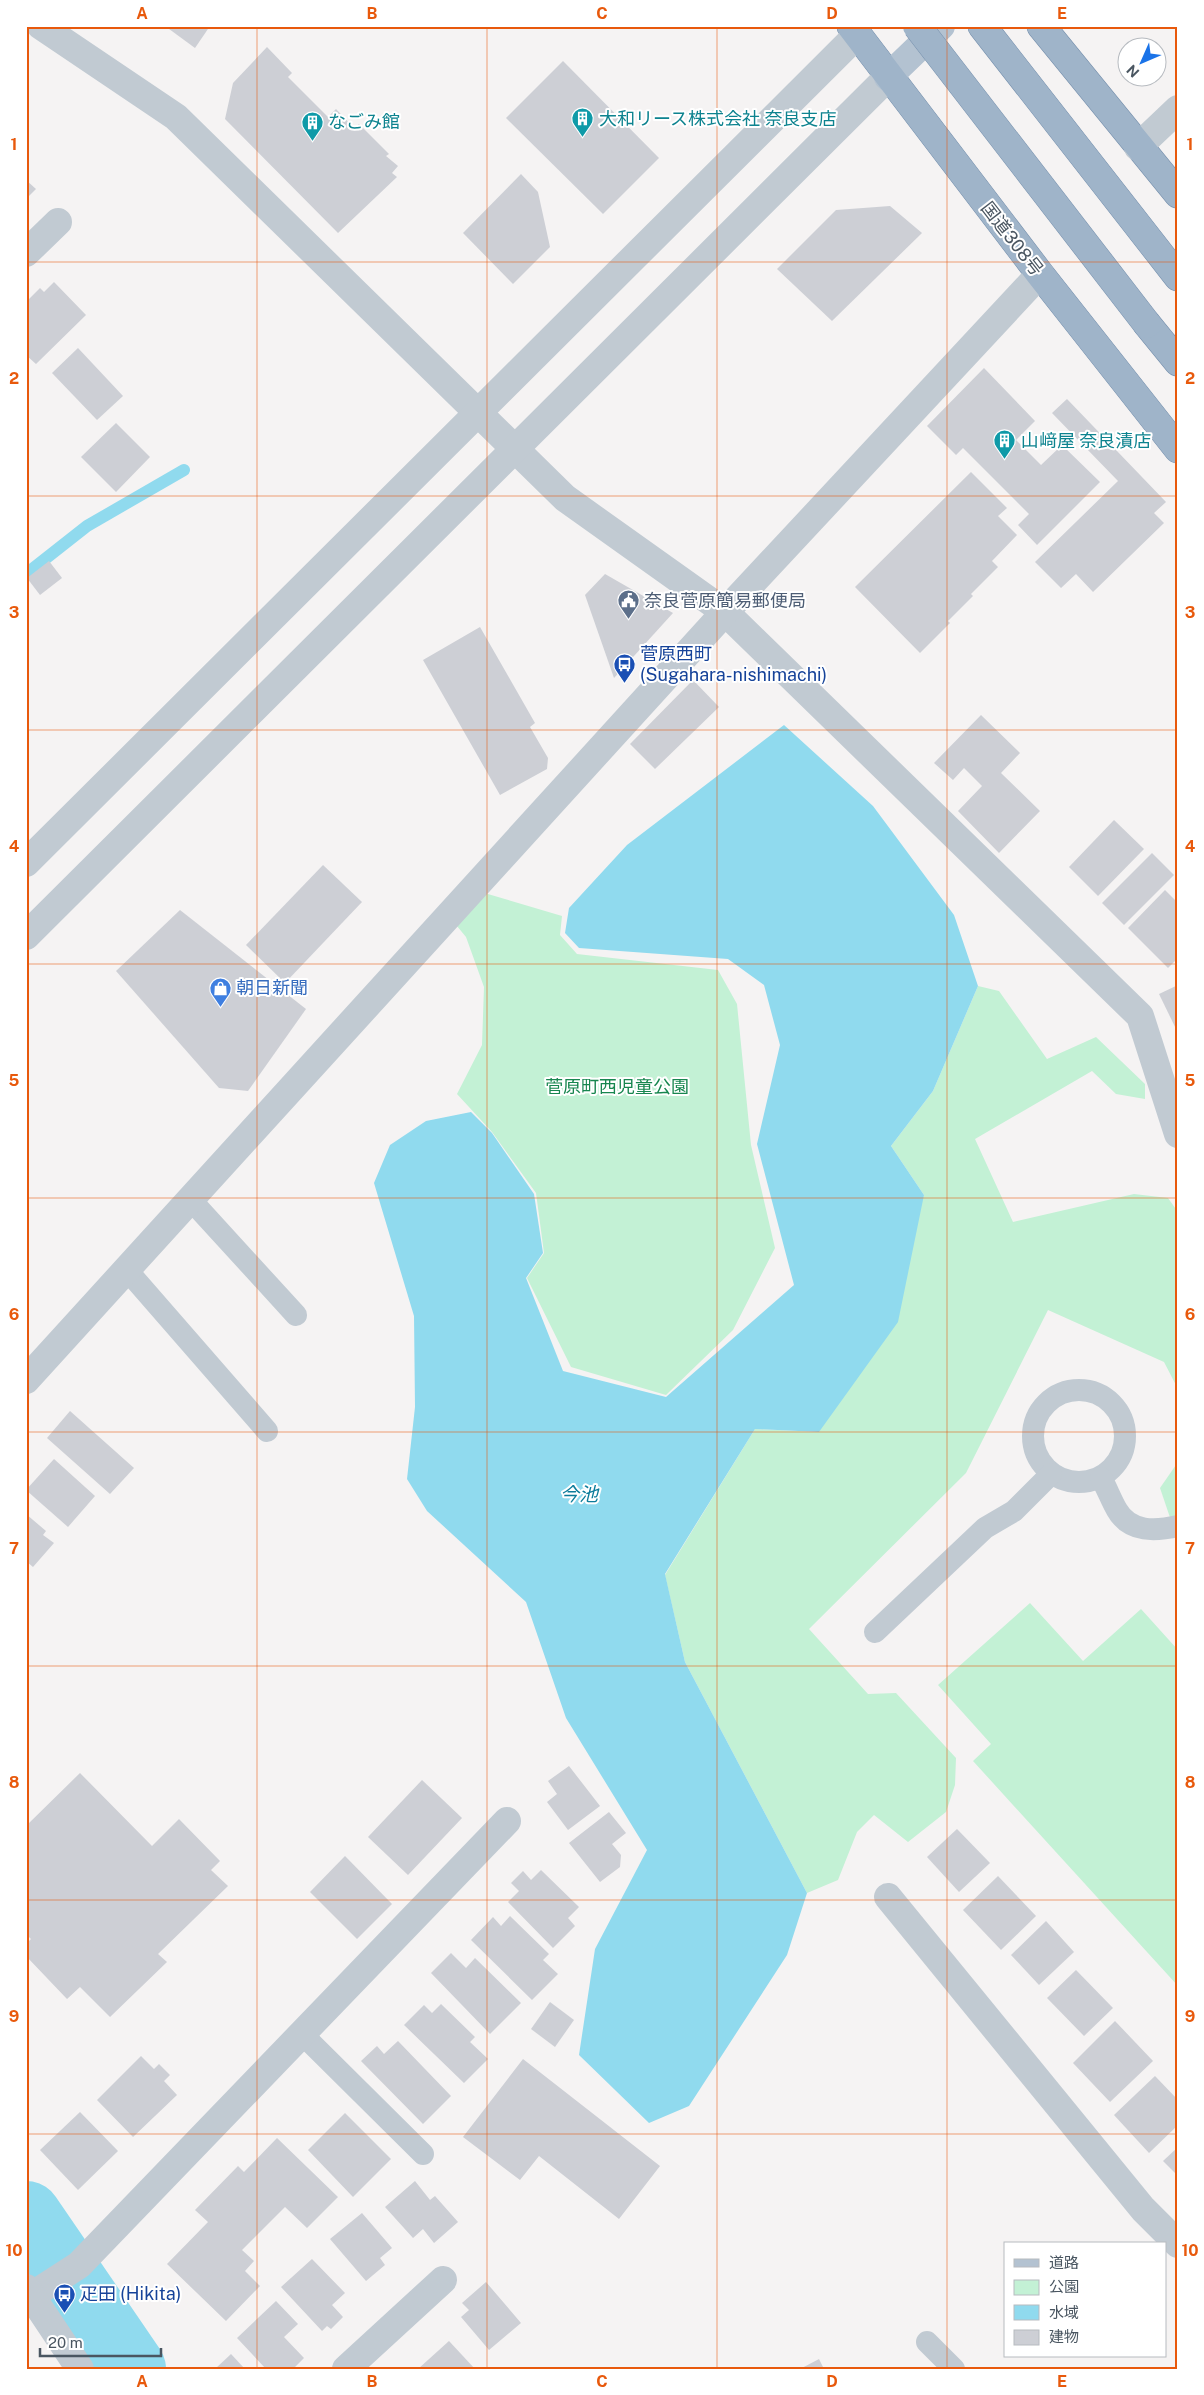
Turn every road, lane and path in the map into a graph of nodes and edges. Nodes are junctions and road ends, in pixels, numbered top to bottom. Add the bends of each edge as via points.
1 (41, 26) edge
2 (917, 26) edge
3 (941, 26) edge
4 (982, 26) edge
5 (1041, 26) edge
6 (858, 29) edge
7 (888, 77) junction
8 (1178, 109) edge
9 (1138, 147) junction
10 (1178, 194) edge
11 (58, 222) dead end
12 (26, 253) edge
13 (1040, 274) junction
14 (1178, 277) edge
15 (1178, 362) edge
16 (478, 413) junction
17 (514, 449) junction
18 (1178, 449) edge
19 (725, 612) junction
20 (26, 863) edge
21 (26, 936) edge
22 (1178, 1134) edge
23 (190, 1199) junction
24 (126, 1269) junction
25 (296, 1315) dead end
26 (26, 1380) edge
27 (267, 1431) dead end
28 (1051, 1474) junction
29 (1101, 1478) junction
30 (1178, 1526) edge
31 (875, 1632) dead end
32 (507, 1821) dead end
33 (888, 1897) dead end
34 (302, 2034) junction
35 (423, 2154) dead end
36 (1178, 2244) edge
37 (443, 2280) dead end
38 (34, 2291) edge
39 (927, 2342) dead end
40 (80, 2369) edge
41 (346, 2369) edge
42 (954, 2369) edge

1 - 16 street via 176,117
2 - 15 highway, bridge
3 - 7 main road
4 - 14 highway
5 - 9 highway
6 - 7 highway, 国道308号
6 - 16 street
7 - 13 highway, 国道308号
7 - 17 street
8 - 9 street
9 - 10 highway
11 - 12 street
13 - 18 highway, 国道308号
13 - 19 street
16 - 17 street
16 - 20 street
17 - 19 street via 565,498
17 - 21 street
19 - 22 street via 1140,1016
19 - 23 street
23 - 24 street
23 - 25 lane
24 - 26 street
24 - 27 lane
28 - 29 lane via 1069,1482
28 - 29 lane via 1040,1462 1033,1446 1032,1430 1039,1411 1064,1391 1083,1389 1112,1402 1122,1417 1126,1432 1124,1449 1117,1464
28 - 31 lane via 1014,1511 985,1528
29 - 30 lane via 1118,1512 1134,1526 1158,1531
32 - 34 street
33 - 36 street via 1143,2209
34 - 35 lane
34 - 38 street via 79,2265
37 - 41 street
38 - 40 street
39 - 42 lane

